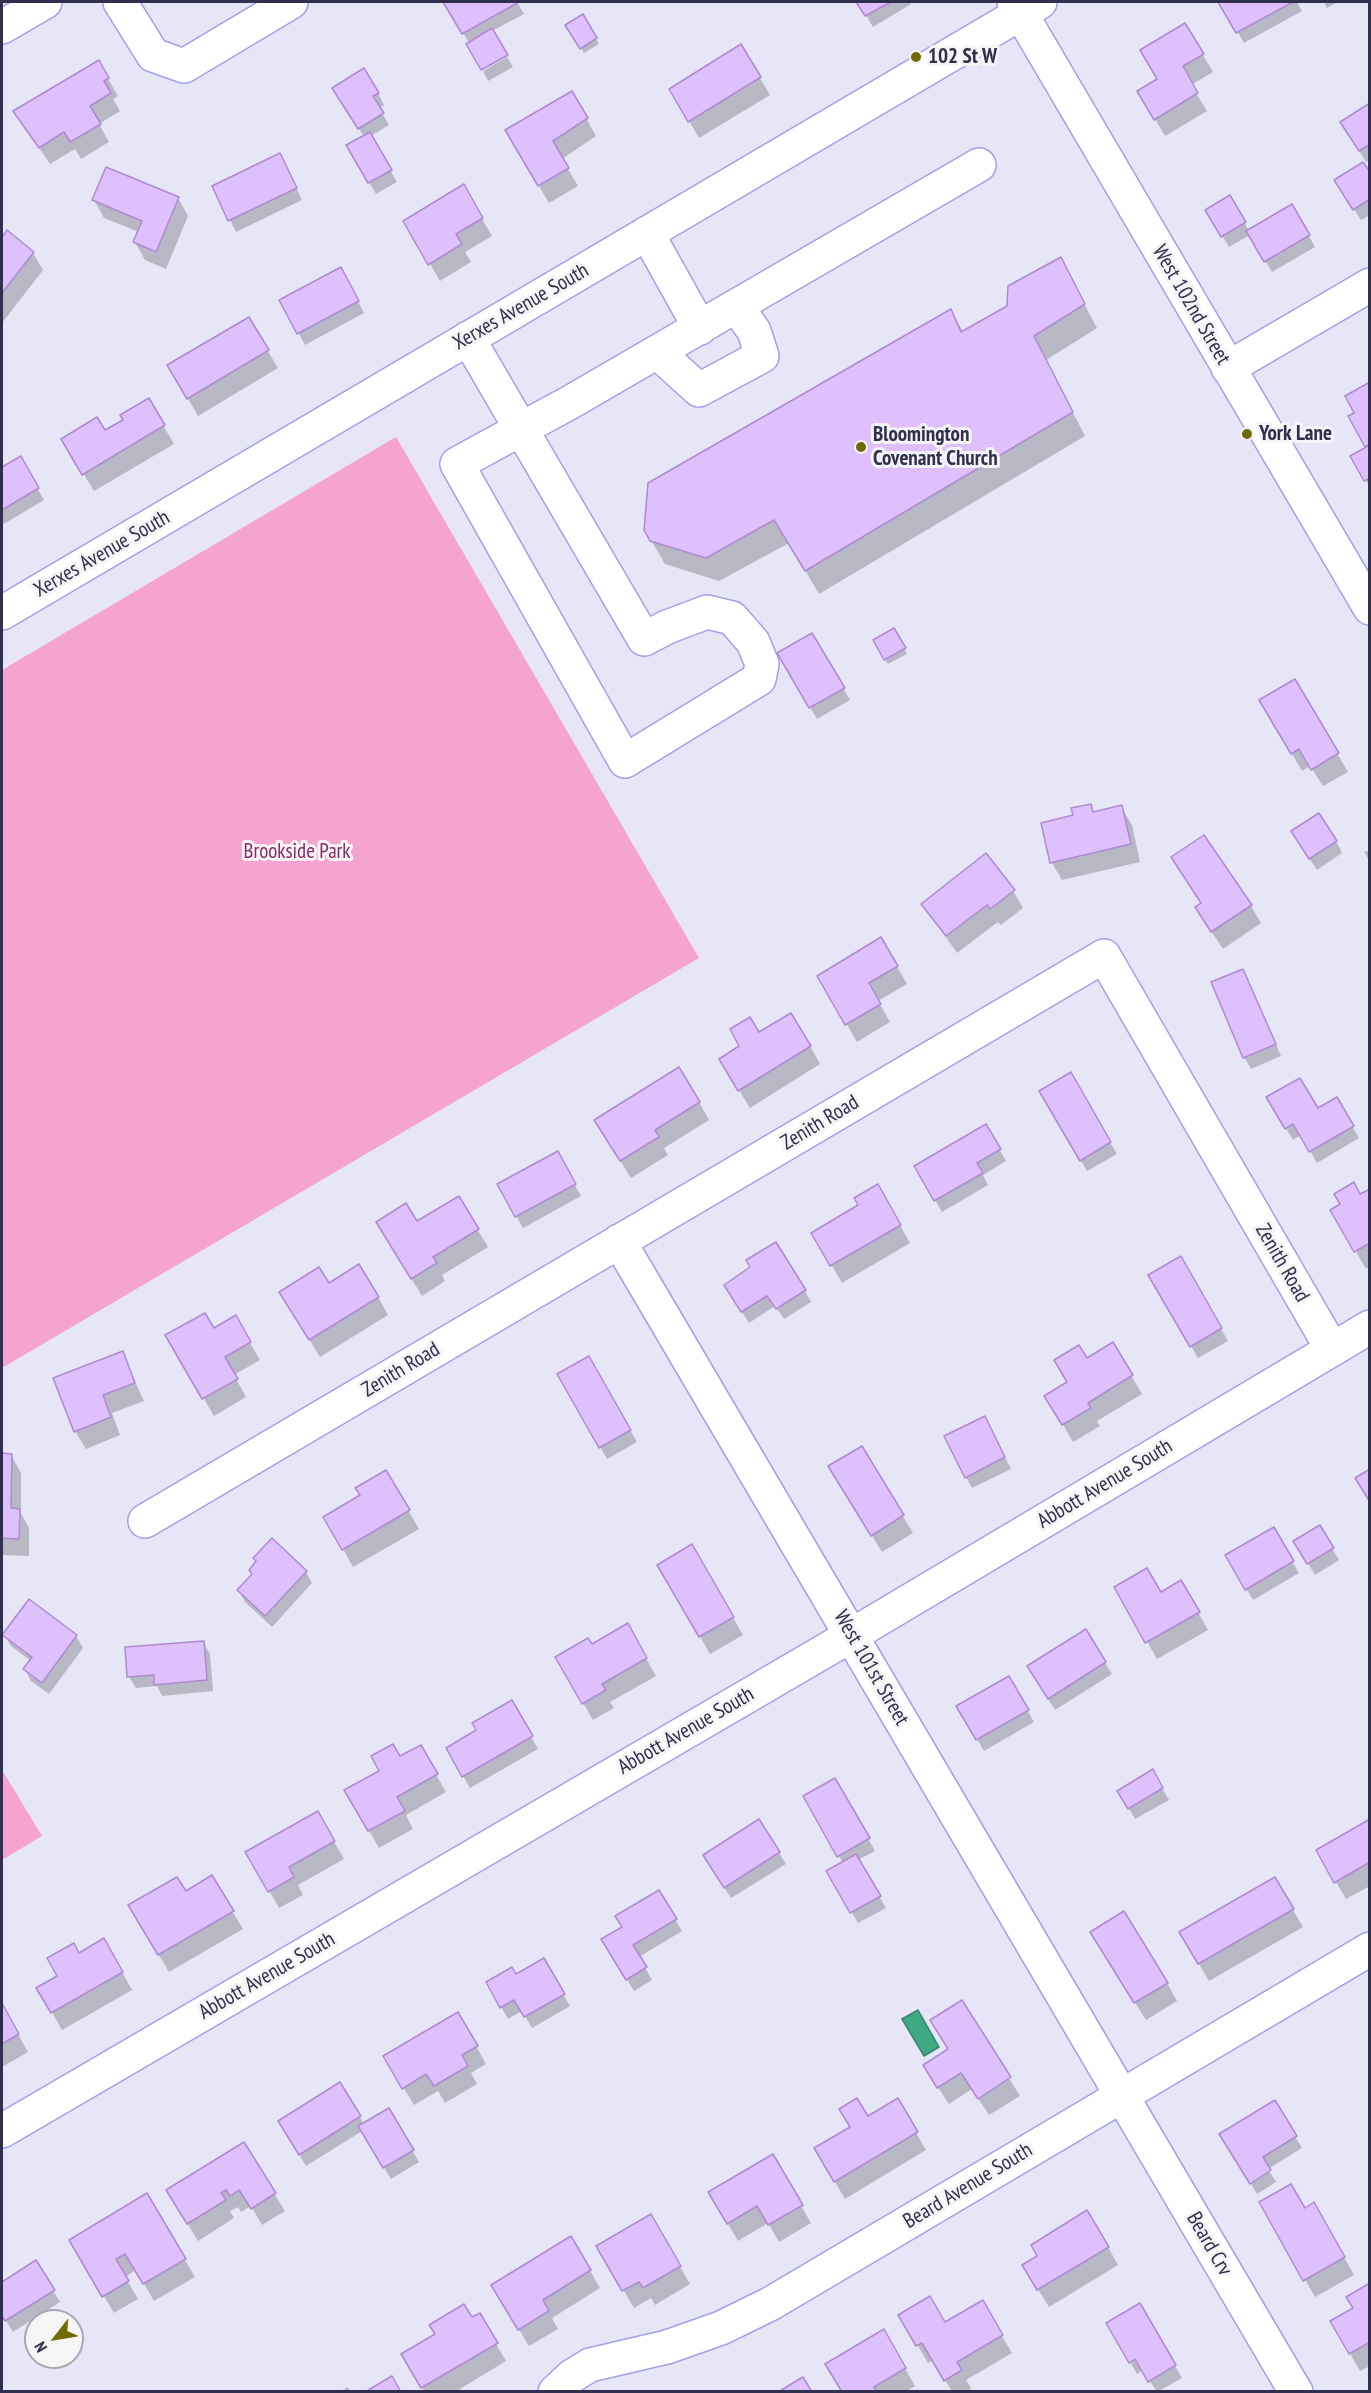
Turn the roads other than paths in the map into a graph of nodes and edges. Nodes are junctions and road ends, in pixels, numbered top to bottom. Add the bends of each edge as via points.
1 (45, 2) edge
2 (120, 2) edge
3 (291, 2) edge
4 (1025, 5) edge
5 (2, 27) edge
6 (979, 165) dead end
7 (646, 233) junction
8 (1370, 285) edge
9 (737, 307) junction
10 (700, 328) junction
11 (468, 338) junction
12 (657, 352) junction
13 (1228, 368) junction
14 (522, 429) junction
15 (1370, 608) edge
16 (2, 613) edge
17 (619, 1241) junction
18 (1370, 1327) edge
19 (1332, 1349) junction
20 (145, 1521) dead end
21 (852, 1635) junction
22 (1370, 1949) edge
23 (1122, 2096) junction
24 (2, 2131) edge
25 (555, 2391) edge
26 (1296, 2391) edge

1 - 5 street
2 - 3 street via 153,55 184,66
4 - 7 street, Xerxes Avenue South
4 - 13 street, West 102nd Street
6 - 9 street
7 - 10 street
7 - 11 street, Xerxes Avenue South
8 - 13 street
9 - 10 street
9 - 12 street via 754,332 762,357 699,390
10 - 12 street
11 - 14 street
11 - 16 street, Xerxes Avenue South
12 - 14 street
13 - 15 street, West 102nd Street
14 - 14 street via 457,464 625,761 759,679 762,664 753,642 732,618 707,612 644,639
17 - 19 street, Zenith Road via 1104,956
17 - 20 street, Zenith Road
17 - 21 street, West 101st Street
18 - 19 street, Abbott Avenue South
19 - 21 street, Abbott Avenue South
21 - 23 street, West 101st Street
21 - 24 street, Abbott Avenue South
22 - 23 street, Beard Avenue South
23 - 25 street, Beard Avenue South via 770,2304 678,2343 590,2365
23 - 26 street, Beard Crv

